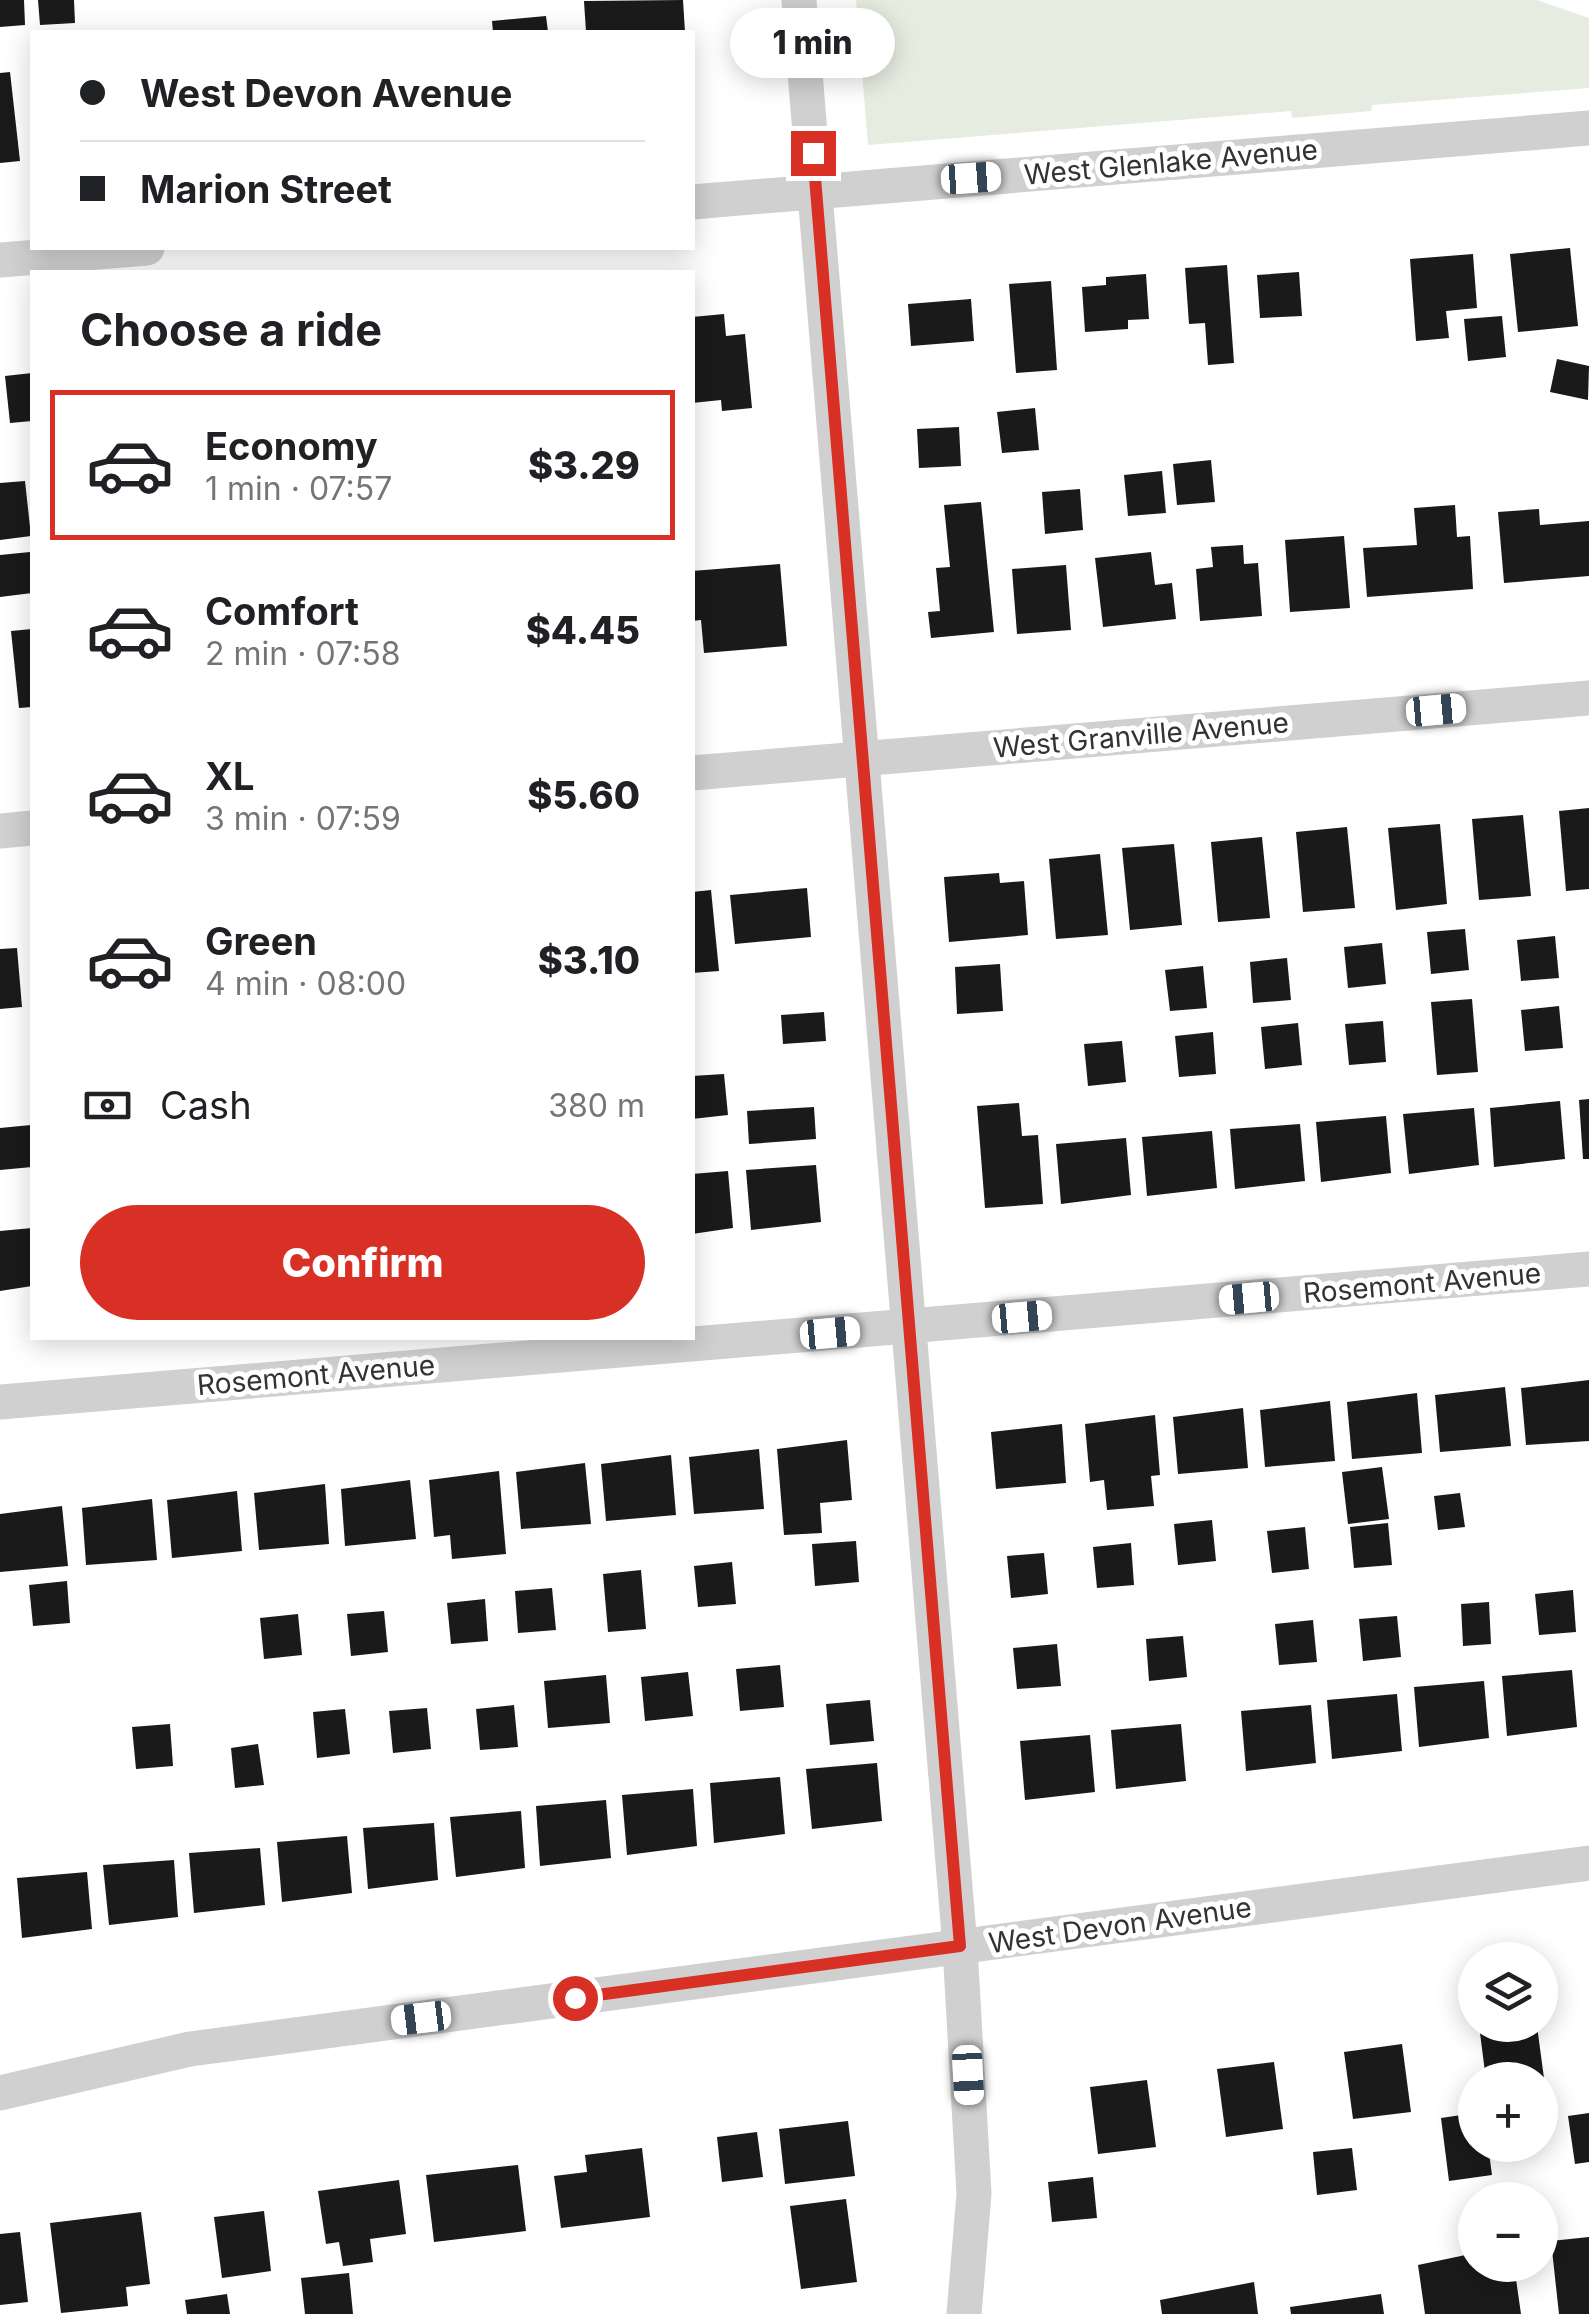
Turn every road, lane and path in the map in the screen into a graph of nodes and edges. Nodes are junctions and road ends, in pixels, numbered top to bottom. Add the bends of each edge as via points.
1 (799, 0) edge
2 (1589, 128) edge
3 (816, 191) junction
4 (695, 202) edge
5 (122, 250) edge
6 (0, 260) edge
7 (1589, 698) edge
8 (863, 759) junction
9 (695, 773) edge
10 (30, 828) edge
11 (0, 831) edge
12 (1589, 1269) edge
13 (909, 1326) junction
14 (0, 1402) edge
15 (1589, 1863) edge
16 (960, 1946) junction
17 (0, 2093) edge
18 (964, 2314) edge

1 - 3 street
2 - 3 street, West Glenlake Avenue
3 - 4 street, West Glenlake Avenue
3 - 8 street
5 - 6 street
7 - 8 street, West Granville Avenue
8 - 9 street, West Granville Avenue
8 - 13 street
10 - 11 street
12 - 13 street, Rosemont Avenue
13 - 14 street, Rosemont Avenue
13 - 16 street
15 - 16 street, West Devon Avenue
16 - 17 street, West Devon Avenue via 190,2049
16 - 18 street via 974,2194

